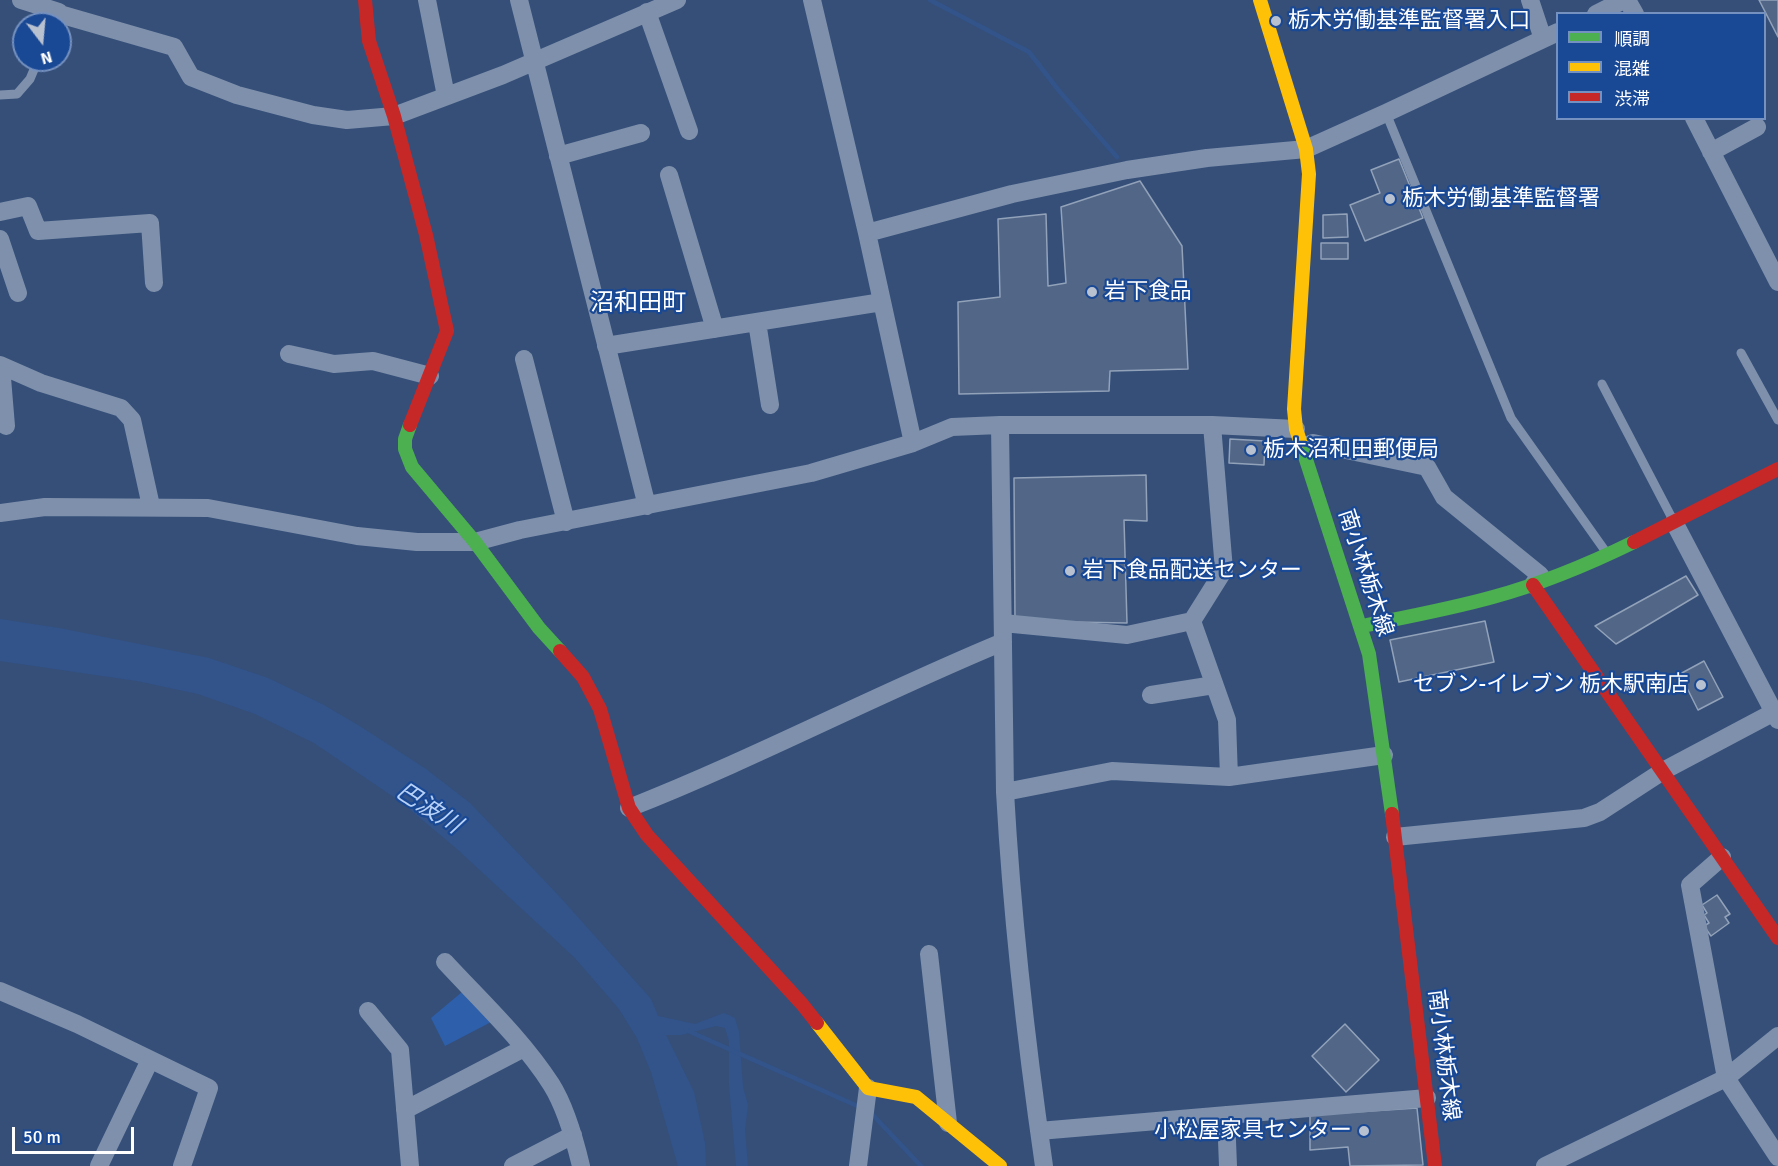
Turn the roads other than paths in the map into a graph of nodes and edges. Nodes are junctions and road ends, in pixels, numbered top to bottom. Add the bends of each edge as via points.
1 (21, 0) edge
2 (365, 0) edge
3 (427, 0) edge
4 (519, 0) edge
5 (677, 0) edge
6 (812, 0) edge
7 (1260, 0) edge
8 (1530, 0) edge
9 (1626, 0) edge
10 (59, 12) edge
11 (647, 12) junction
12 (1600, 12) edge
13 (72, 23) edge
14 (1553, 35) edge
15 (534, 61) junction
16 (33, 72) edge
17 (0, 95) edge
18 (446, 96) junction
19 (1386, 113) junction
20 (394, 116) junction
21 (1695, 120) edge
22 (1757, 127) dead end
23 (689, 131) dead end
24 (641, 133) dead end
25 (1306, 149) junction
26 (1711, 152) junction
27 (558, 156) junction
28 (669, 175) dead end
29 (0, 212) edge
30 (867, 233) junction
31 (0, 238) edge
32 (1778, 282) edge
33 (154, 283) dead end
34 (18, 293) dead end
35 (882, 302) junction
36 (757, 322) junction
37 (715, 329) junction
38 (606, 346) junction
39 (1741, 353) dead end
40 (289, 354) dead end
41 (524, 358) dead end
42 (1, 365) edge
43 (430, 376) junction
44 (1602, 384) dead end
45 (770, 405) dead end
46 (1778, 420) edge
47 (1000, 425) junction
48 (1212, 425) junction
49 (6, 426) dead end
50 (1296, 429) junction
51 (913, 443) junction
52 (1302, 448) junction
53 (1778, 469) edge
54 (151, 506) junction
55 (647, 506) junction
56 (0, 513) edge
57 (566, 522) junction
58 (1674, 522) junction
59 (475, 542) junction
60 (1607, 554) junction
61 (1533, 585) junction
62 (1192, 621) junction
63 (1003, 623) junction
64 (1362, 626) junction
65 (1003, 642) junction
66 (1214, 685) junction
67 (1151, 694) dead end
68 (1776, 714) edge
69 (1384, 755) junction
70 (1664, 771) junction
71 (1229, 777) junction
72 (1005, 792) junction
73 (629, 808) junction
74 (1395, 837) junction
75 (1722, 857) junction
76 (1778, 938) edge
77 (929, 954) dead end
78 (445, 963) dead end
79 (0, 991) edge
80 (368, 1011) dead end
81 (1778, 1036) edge
82 (524, 1048) junction
83 (150, 1060) junction
84 (1726, 1078) junction
85 (868, 1088) junction
86 (1427, 1098) junction
87 (405, 1110) junction
88 (1226, 1115) junction
89 (948, 1123) junction
90 (1039, 1131) junction
91 (573, 1135) junction
92 (1778, 1157) edge
93 (99, 1166) edge
94 (182, 1166) edge
95 (410, 1166) edge
96 (513, 1166) edge
97 (581, 1166) edge
98 (858, 1166) edge
99 (1000, 1166) edge
100 (1044, 1166) edge
101 (1228, 1166) edge
102 (1436, 1166) edge
103 (1545, 1166) edge

1 - 10 street
2 - 20 street via 369,41
3 - 18 street
4 - 15 street
5 - 11 street
6 - 30 street
7 - 25 street, 南小林栃木線
8 - 14 street
9 - 12 street
11 - 15 street
11 - 23 street
13 - 20 street via 174,47 190,77 237,95 313,116 347,120
14 - 19 street
15 - 18 street
15 - 27 street
16 - 17 lane via 17,94
18 - 20 street
19 - 25 street
19 - 60 lane via 1511,418
20 - 43 street via 447,331
21 - 26 street
22 - 26 street
24 - 27 street
25 - 30 street via 1127,170 1012,194
25 - 50 street, 南小林栃木線 via 1309,199 1294,409
26 - 32 street
27 - 38 street
28 - 37 street
29 - 33 street via 28,206 38,231 150,223
30 - 35 street
31 - 34 street
35 - 36 street
35 - 51 street
36 - 37 street
36 - 45 street
37 - 38 street
38 - 55 street
39 - 46 lane
40 - 43 street via 334,364 373,361
41 - 57 street
42 - 49 street
42 - 54 street via 41,383 121,408 132,420
43 - 59 street via 405,439 405,449 412,467
44 - 58 lane
47 - 48 street
47 - 51 street via 952,427
47 - 63 street
48 - 50 street
48 - 62 street via 1224,570
50 - 52 street, 南小林栃木線
51 - 55 street via 812,473
52 - 61 street via 1313,443 1427,467 1444,497 1540,575
52 - 64 street, 南小林栃木線
53 - 58 street
54 - 56 street via 45,507
54 - 59 street via 208,508 357,536
55 - 57 street
57 - 59 street
58 - 60 street
58 - 68 street
59 - 73 street via 539,628 582,677 600,709
60 - 61 street
61 - 64 street
61 - 70 street
62 - 63 street via 1127,635
62 - 66 street
63 - 65 street
64 - 69 street, 南小林栃木線
65 - 72 street
65 - 73 street
66 - 67 street
66 - 71 street via 1227,720
68 - 70 street
69 - 71 street
69 - 74 street, 南小林栃木線
70 - 74 street via 1584,818
70 - 75 street
71 - 72 street via 1112,771
72 - 90 street
73 - 85 street via 648,835 802,1004
74 - 86 street, 南小林栃木線
75 - 76 street
75 - 84 street via 1690,885
77 - 89 street
78 - 82 street
79 - 83 street
80 - 87 street via 400,1050
81 - 84 street
82 - 87 street
82 - 91 street via 552,1086
83 - 93 street
83 - 94 street via 209,1088
84 - 92 street
84 - 103 street
85 - 89 street via 916,1097
85 - 98 street
86 - 88 street
86 - 102 street, 南小林栃木線
87 - 95 street
88 - 90 street
88 - 101 street
89 - 99 street
90 - 100 street
91 - 96 street
91 - 97 street

